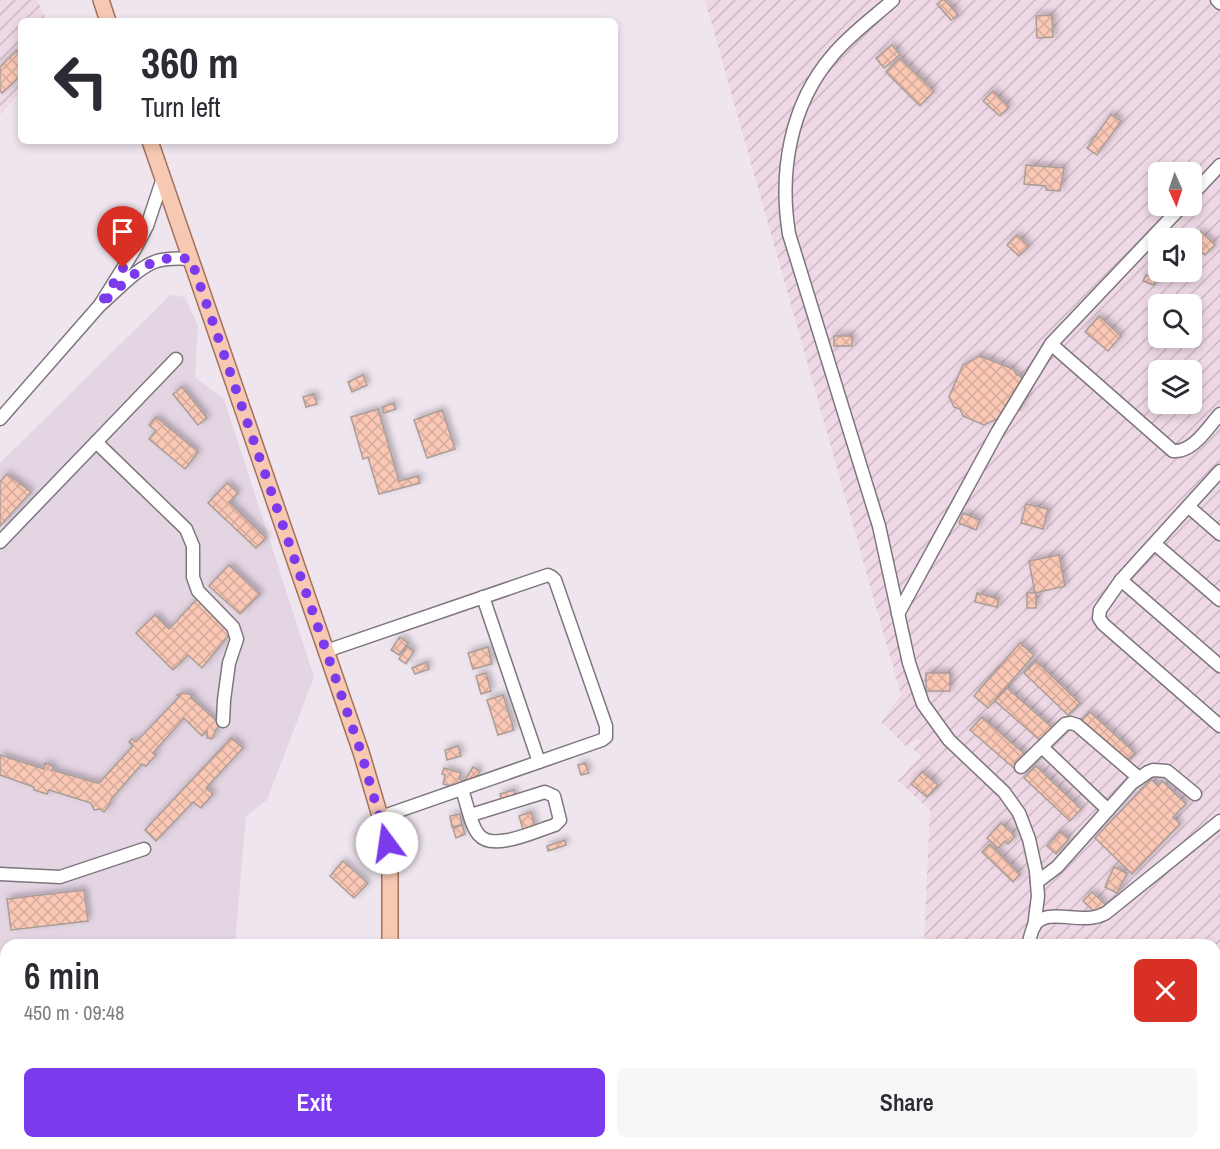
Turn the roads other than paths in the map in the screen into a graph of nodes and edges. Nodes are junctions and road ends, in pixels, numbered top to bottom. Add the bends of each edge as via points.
1 (101, 0) edge
2 (885, 3) edge
3 (107, 18) edge
4 (151, 144) edge
5 (1220, 165) edge
6 (163, 178) junction
7 (1202, 184) edge
8 (1173, 216) edge
9 (191, 259) junction
10 (100, 305) junction
11 (1051, 344) junction
12 (176, 359) dead end
13 (1220, 414) edge
14 (0, 419) edge
15 (96, 442) junction
16 (1220, 471) edge
17 (1190, 507) junction
18 (1220, 534) edge
19 (0, 542) edge
20 (1155, 544) junction
21 (1121, 580) junction
22 (483, 597) junction
23 (1220, 600) edge
24 (898, 614) junction
25 (326, 651) junction
26 (1220, 666) edge
27 (224, 721) dead end
28 (1220, 726) edge
29 (1042, 747) junction
30 (539, 762) junction
31 (1021, 767) dead end
32 (1139, 778) junction
33 (462, 789) junction
34 (1195, 794) dead end
35 (1108, 810) junction
36 (471, 815) junction
37 (381, 817) junction
38 (1220, 821) edge
39 (144, 849) dead end
40 (0, 874) edge
41 (1037, 882) junction
42 (1034, 927) junction
43 (390, 939) edge
44 (1030, 939) edge

1 - 3 main road
2 - 24 street via 834,53 809,90 788,153 784,206 789,234 879,526
4 - 6 main road
5 - 7 street
6 - 9 main road
6 - 10 street via 147,226
8 - 11 street
9 - 10 street via 173,258 143,268
9 - 25 main road
10 - 14 street
11 - 13 street via 1173,451 1189,448
11 - 24 street via 998,431
12 - 15 street
15 - 19 street
15 - 27 street via 186,529 193,546 193,577 198,591 237,634 229,663
16 - 17 street
17 - 18 street
17 - 20 street
20 - 21 street
20 - 23 street
21 - 26 street
21 - 28 street via 1100,610 1103,624
22 - 25 street
22 - 30 street
22 - 30 street via 543,576 552,577 606,726 606,737 602,740
24 - 41 street via 923,704 949,740 1004,792 1019,813 1029,839
25 - 37 main road
29 - 31 street
29 - 32 street via 1065,724 1071,723
29 - 35 street
30 - 33 street
32 - 34 street via 1153,770 1167,771
32 - 35 street
33 - 36 street
33 - 37 street
35 - 41 street via 1057,867
36 - 36 street via 545,792 554,796 560,819 555,825 499,842 478,834
37 - 43 main road via 390,859
38 - 42 street via 1106,913 1086,919 1041,918
39 - 40 street via 60,877
41 - 42 street
42 - 44 street

